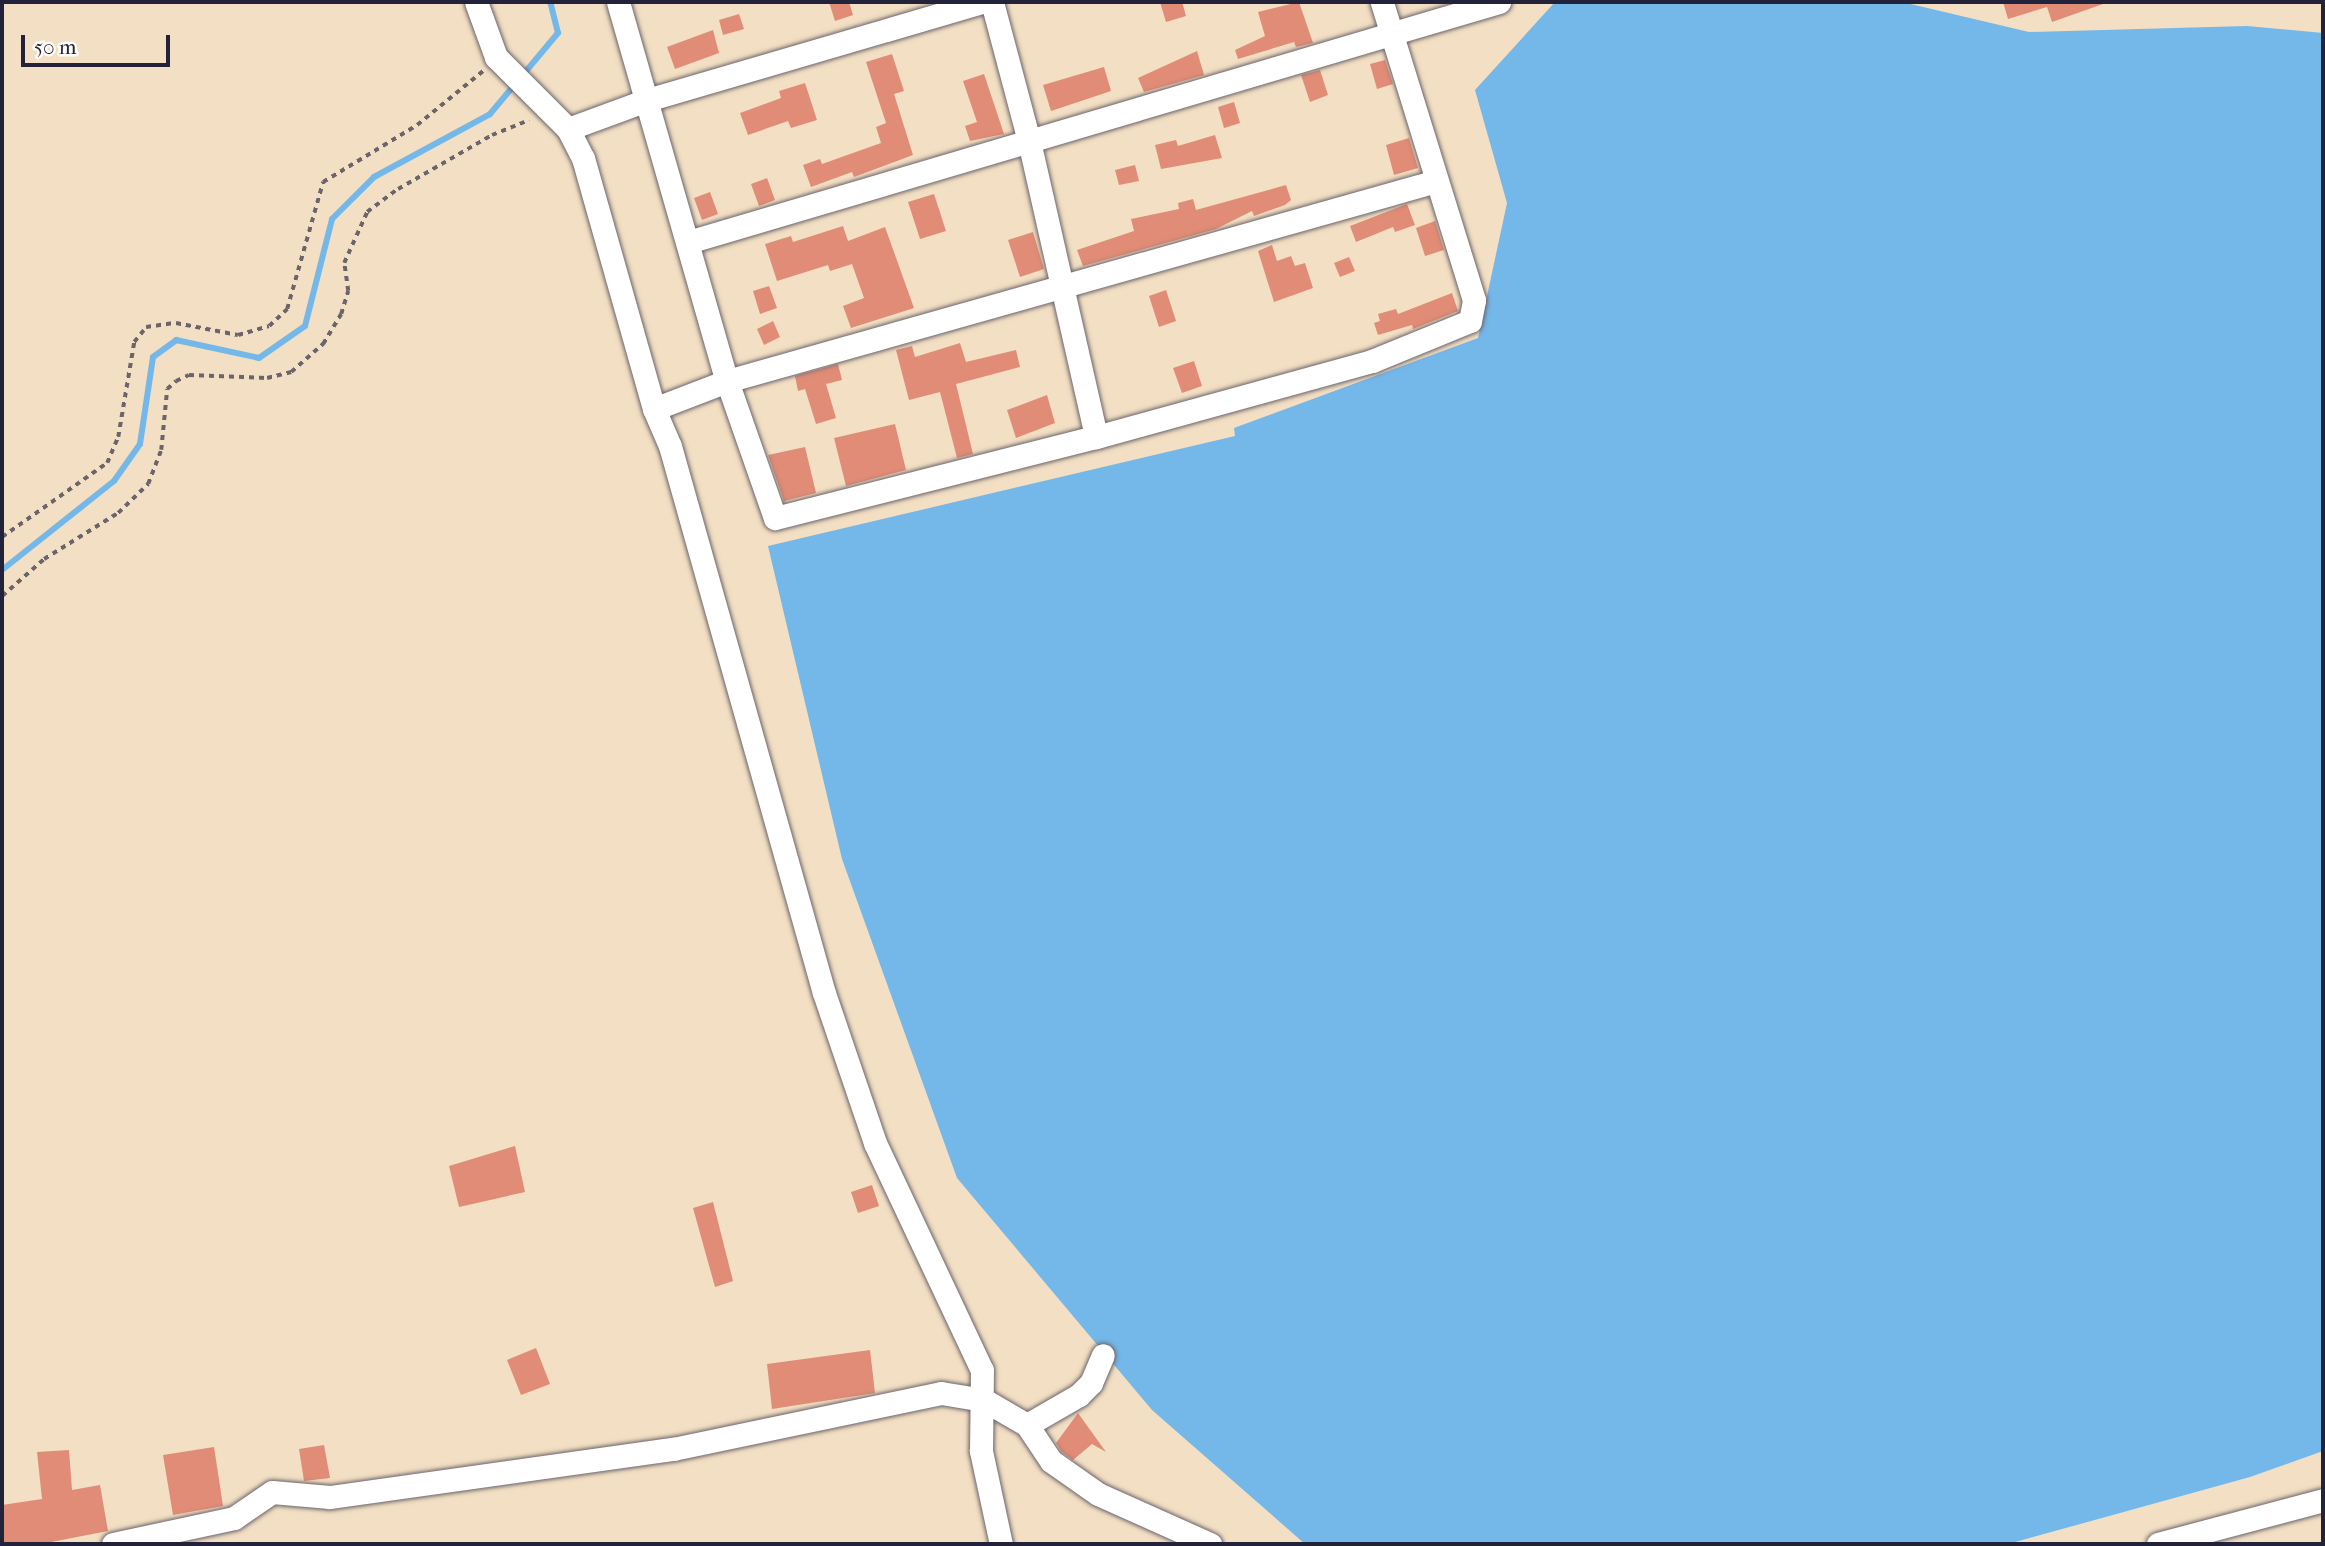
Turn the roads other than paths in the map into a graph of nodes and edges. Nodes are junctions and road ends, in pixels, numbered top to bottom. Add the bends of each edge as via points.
1 (476, 2) edge
2 (618, 2) edge
3 (982, 2) edge
4 (992, 2) edge
5 (1382, 2) edge
6 (1499, 2) edge
7 (1392, 36) junction
8 (647, 100) junction
9 (568, 129) junction
10 (1029, 141) junction
11 (1436, 180) junction
12 (688, 242) junction
13 (1062, 290) junction
14 (727, 381) junction
15 (654, 409) junction
16 (1096, 437) junction
17 (1103, 1355) dead end
18 (984, 1400) junction
19 (1027, 1425) junction
20 (2323, 1500) edge
21 (113, 1544) edge
22 (1001, 1544) edge
23 (1210, 1544) edge
24 (2158, 1544) edge

1 - 9 street via 496,57
2 - 8 street
3 - 8 street
4 - 10 street
5 - 7 street
6 - 7 street
7 - 10 street
7 - 11 street
8 - 9 street
8 - 12 street
9 - 15 street via 583,158
10 - 12 street
10 - 13 street
11 - 13 street
11 - 16 street via 1474,300 1470,321 1372,361
12 - 14 street
13 - 14 street
13 - 16 street
14 - 15 street
14 - 16 street via 775,519
15 - 18 street via 670,446 824,993 875,1143 982,1370
17 - 19 street via 1091,1383 1079,1395
18 - 19 street
18 - 21 street via 941,1392 673,1448 330,1497 272,1492 234,1518
18 - 22 street via 981,1451
19 - 23 street via 1051,1461 1098,1494
20 - 24 street

